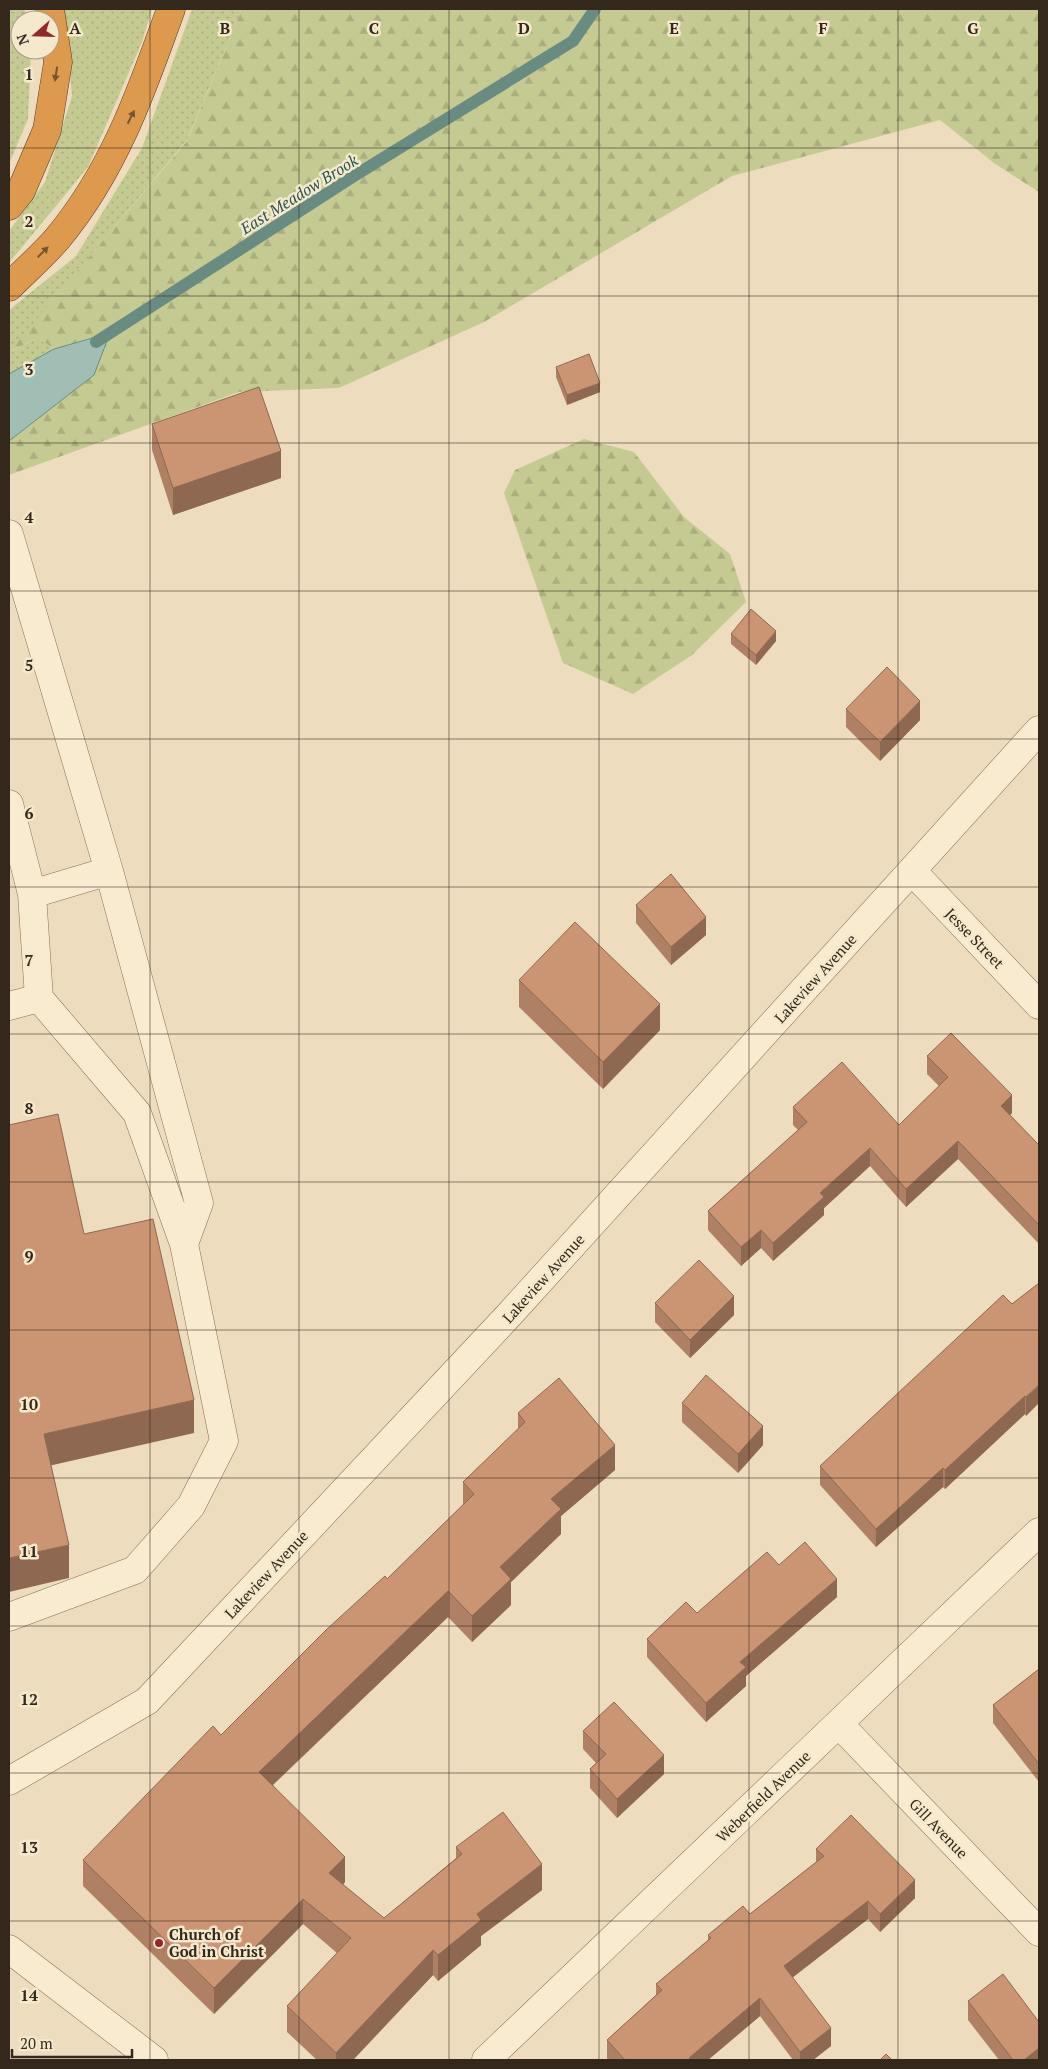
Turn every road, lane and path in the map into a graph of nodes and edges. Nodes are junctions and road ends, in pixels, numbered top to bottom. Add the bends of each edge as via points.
1 (50, 9) edge
2 (171, 9) edge
3 (9, 206) edge
4 (9, 287) edge
5 (9, 534) edge
6 (1039, 730) edge
7 (9, 804) edge
8 (109, 871) junction
9 (912, 871) junction
10 (32, 894) junction
11 (39, 998) junction
12 (1039, 1005) edge
13 (9, 1006) edge
14 (184, 1244) junction
15 (1039, 1532) edge
16 (9, 1617) edge
17 (839, 1724) junction
18 (9, 1781) edge
19 (1039, 1932) edge
20 (9, 1949) edge
21 (154, 2060) edge
22 (486, 2060) edge

1 -> 3 highway via 58,62 47,130 20,192
4 -> 2 highway via 57,239 93,189 134,110
5 - 8 street
6 - 9 street, Lakeview Avenue
7 - 10 street
8 - 10 street
8 - 14 street via 199,1203
9 - 12 street, Jesse Street
9 - 18 street, Lakeview Avenue via 509,1315 147,1701
10 - 11 street
11 - 13 street
11 - 14 street via 137,1113
14 - 16 street via 224,1440 191,1506 135,1570
15 - 17 street, Weberfield Avenue
17 - 19 street, Gill Avenue
17 - 22 street, Weberfield Avenue
20 - 21 street

